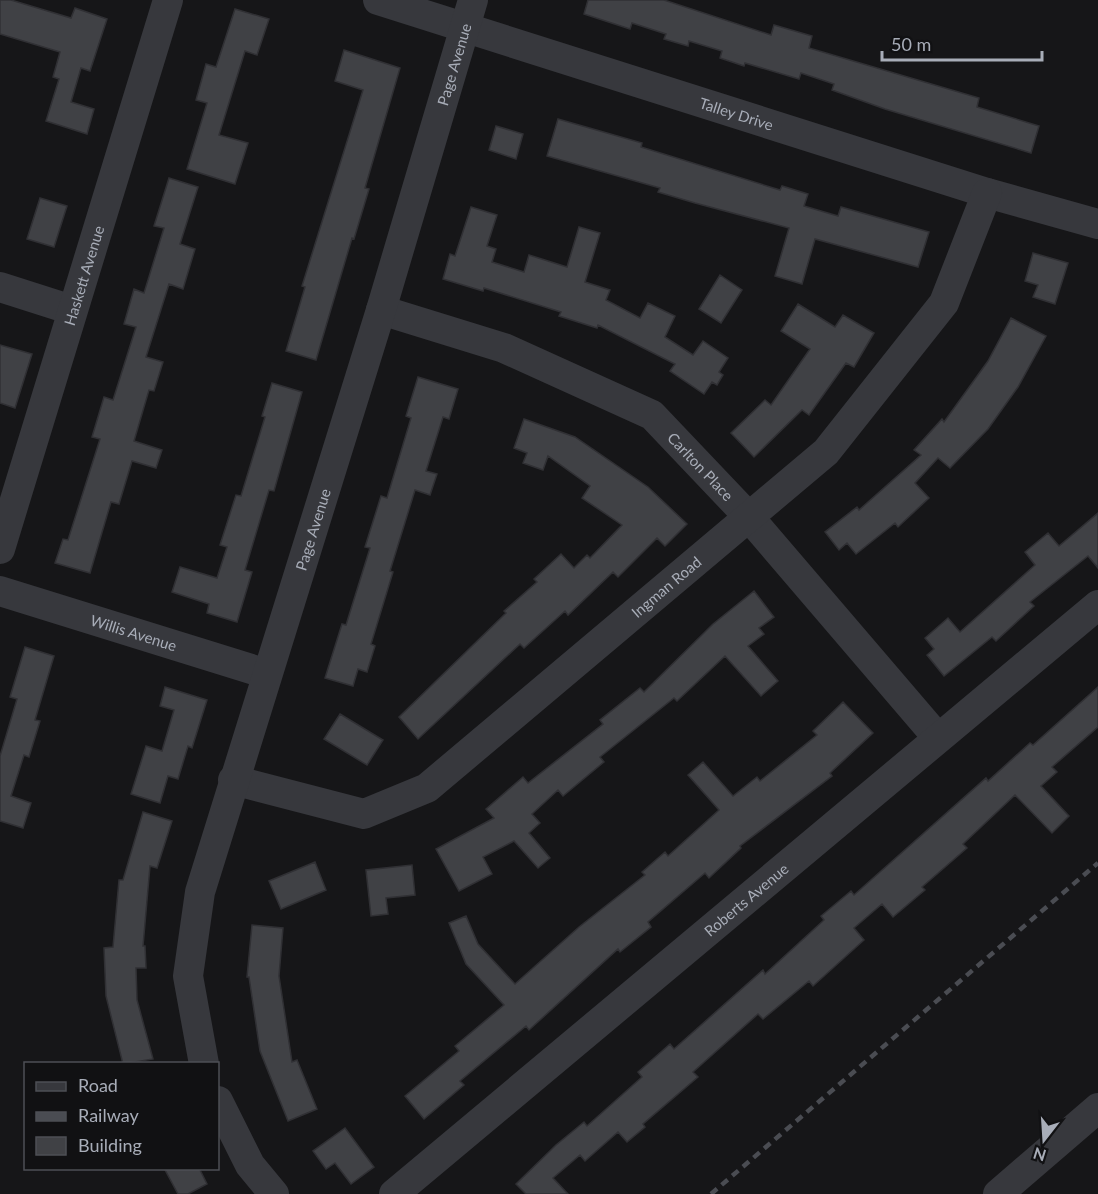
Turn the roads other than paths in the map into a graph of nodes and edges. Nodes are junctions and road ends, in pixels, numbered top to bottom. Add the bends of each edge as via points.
1 (168, 0) edge
2 (378, 0) edge
3 (468, 13) edge
4 (987, 194) junction
5 (1098, 224) edge
6 (0, 287) edge
7 (72, 310) junction
8 (381, 310) junction
9 (748, 516) junction
10 (0, 549) edge
11 (0, 591) edge
12 (1098, 605) edge
13 (267, 674) junction
14 (938, 738) junction
15 (233, 780) junction
16 (204, 1062) edge
17 (219, 1103) edge
18 (1098, 1108) edge
19 (274, 1194) edge
20 (394, 1194) edge
21 (998, 1194) edge

1 - 7 street, Haskett Avenue
2 - 3 street, Talley Drive
3 - 4 street, Talley Drive
3 - 8 street, Page Avenue
4 - 5 street, Talley Drive
4 - 9 street, Ingman Road via 944,303 826,452
6 - 7 street
7 - 10 street, Haskett Avenue
8 - 9 street, Carlton Place via 504,348 652,415
8 - 13 street, Page Avenue
9 - 14 street, Carlton Place
9 - 15 street, Ingman Road via 427,788 364,814
11 - 13 street, Willis Avenue
12 - 14 street, Roberts Avenue
13 - 15 street, Page Avenue
14 - 20 street, Roberts Avenue
15 - 16 street, Page Avenue via 200,892 188,976
17 - 19 street via 250,1166
18 - 21 street

